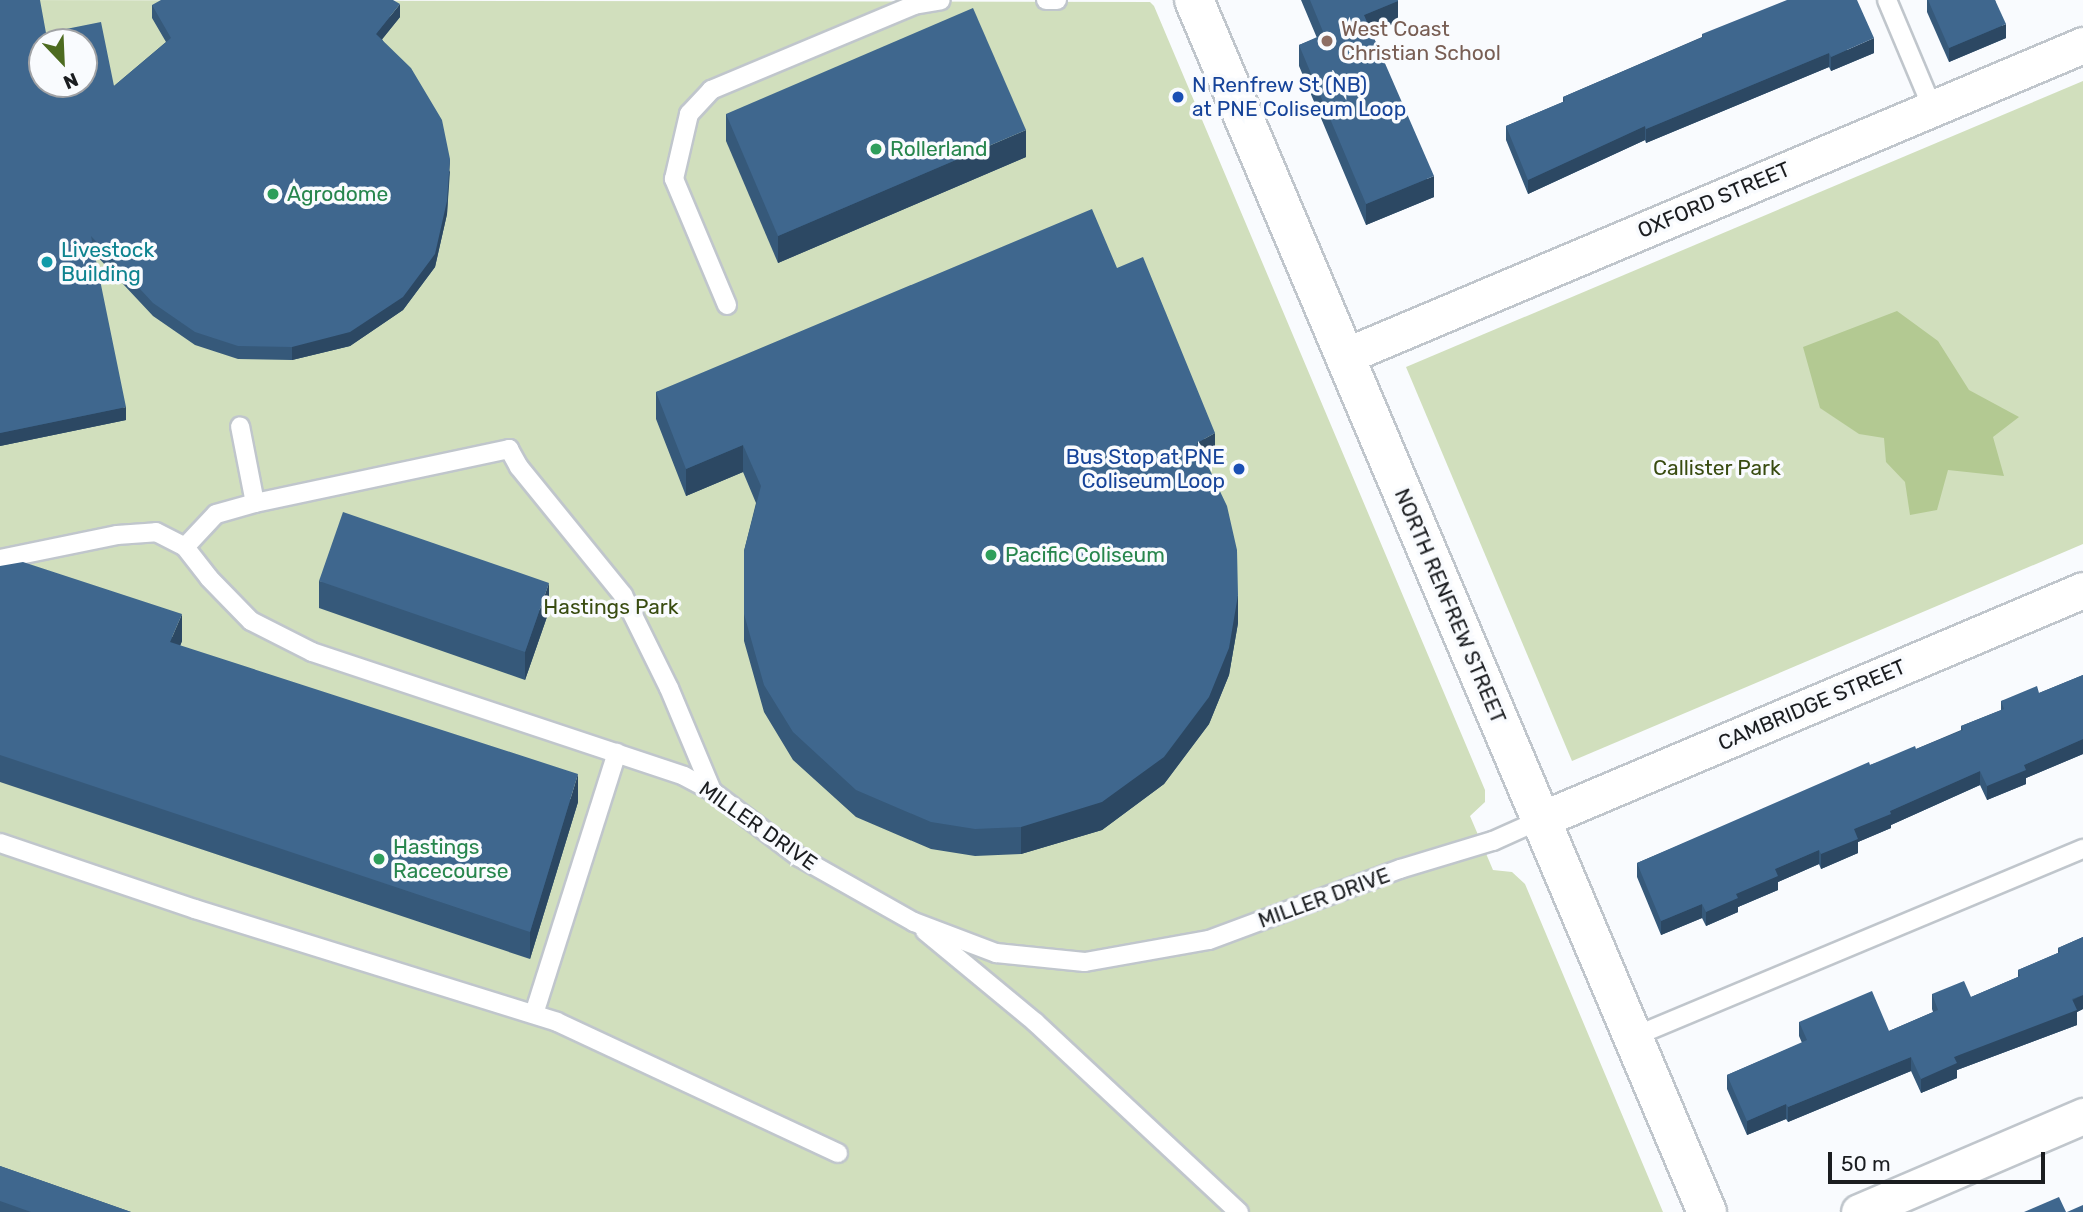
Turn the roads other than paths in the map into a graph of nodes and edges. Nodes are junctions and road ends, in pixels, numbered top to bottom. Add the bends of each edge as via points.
1 (941, 0) edge
2 (1046, 0) edge
3 (1057, 0) edge
4 (1194, 0) edge
5 (1887, 0) edge
6 (2083, 45) edge
7 (1932, 107) junction
8 (727, 305) dead end
9 (1345, 356) junction
10 (240, 426) dead end
11 (255, 503) junction
12 (185, 547) junction
13 (0, 559) edge
14 (2083, 590) edge
15 (617, 753) junction
16 (712, 791) junction
17 (1542, 820) junction
18 (0, 843) edge
19 (2083, 849) edge
20 (914, 922) junction
21 (534, 1014) junction
22 (1633, 1037) junction
23 (2083, 1116) edge
24 (838, 1153) dead end
25 (1238, 1212) edge
26 (1707, 1212) edge
27 (1858, 1212) edge

1 - 8 lane via 914,5 711,90 689,114 674,179
2 - 3 lane
4 - 9 street, NORTH RENFREW STREET
5 - 7 lane
6 - 7 street, OXFORD STREET
7 - 9 street, OXFORD STREET
9 - 17 street, NORTH RENFREW STREET
10 - 11 lane
11 - 12 lane via 216,514
11 - 16 lane via 509,449 623,595
12 - 13 lane, MILLER DRIVE via 156,532 117,535
12 - 15 lane, MILLER DRIVE via 250,621 312,652
14 - 17 street, CAMBRIDGE STREET
15 - 16 lane, MILLER DRIVE via 684,776
15 - 21 lane
16 - 20 lane, MILLER DRIVE via 799,857
17 - 20 lane, MILLER DRIVE via 1209,940 1085,962 996,953
17 - 22 street, NORTH RENFREW STREET
18 - 21 lane
19 - 22 lane
20 - 25 lane via 1035,1022
21 - 24 lane via 558,1021
22 - 26 street, NORTH RENFREW STREET
23 - 27 street

